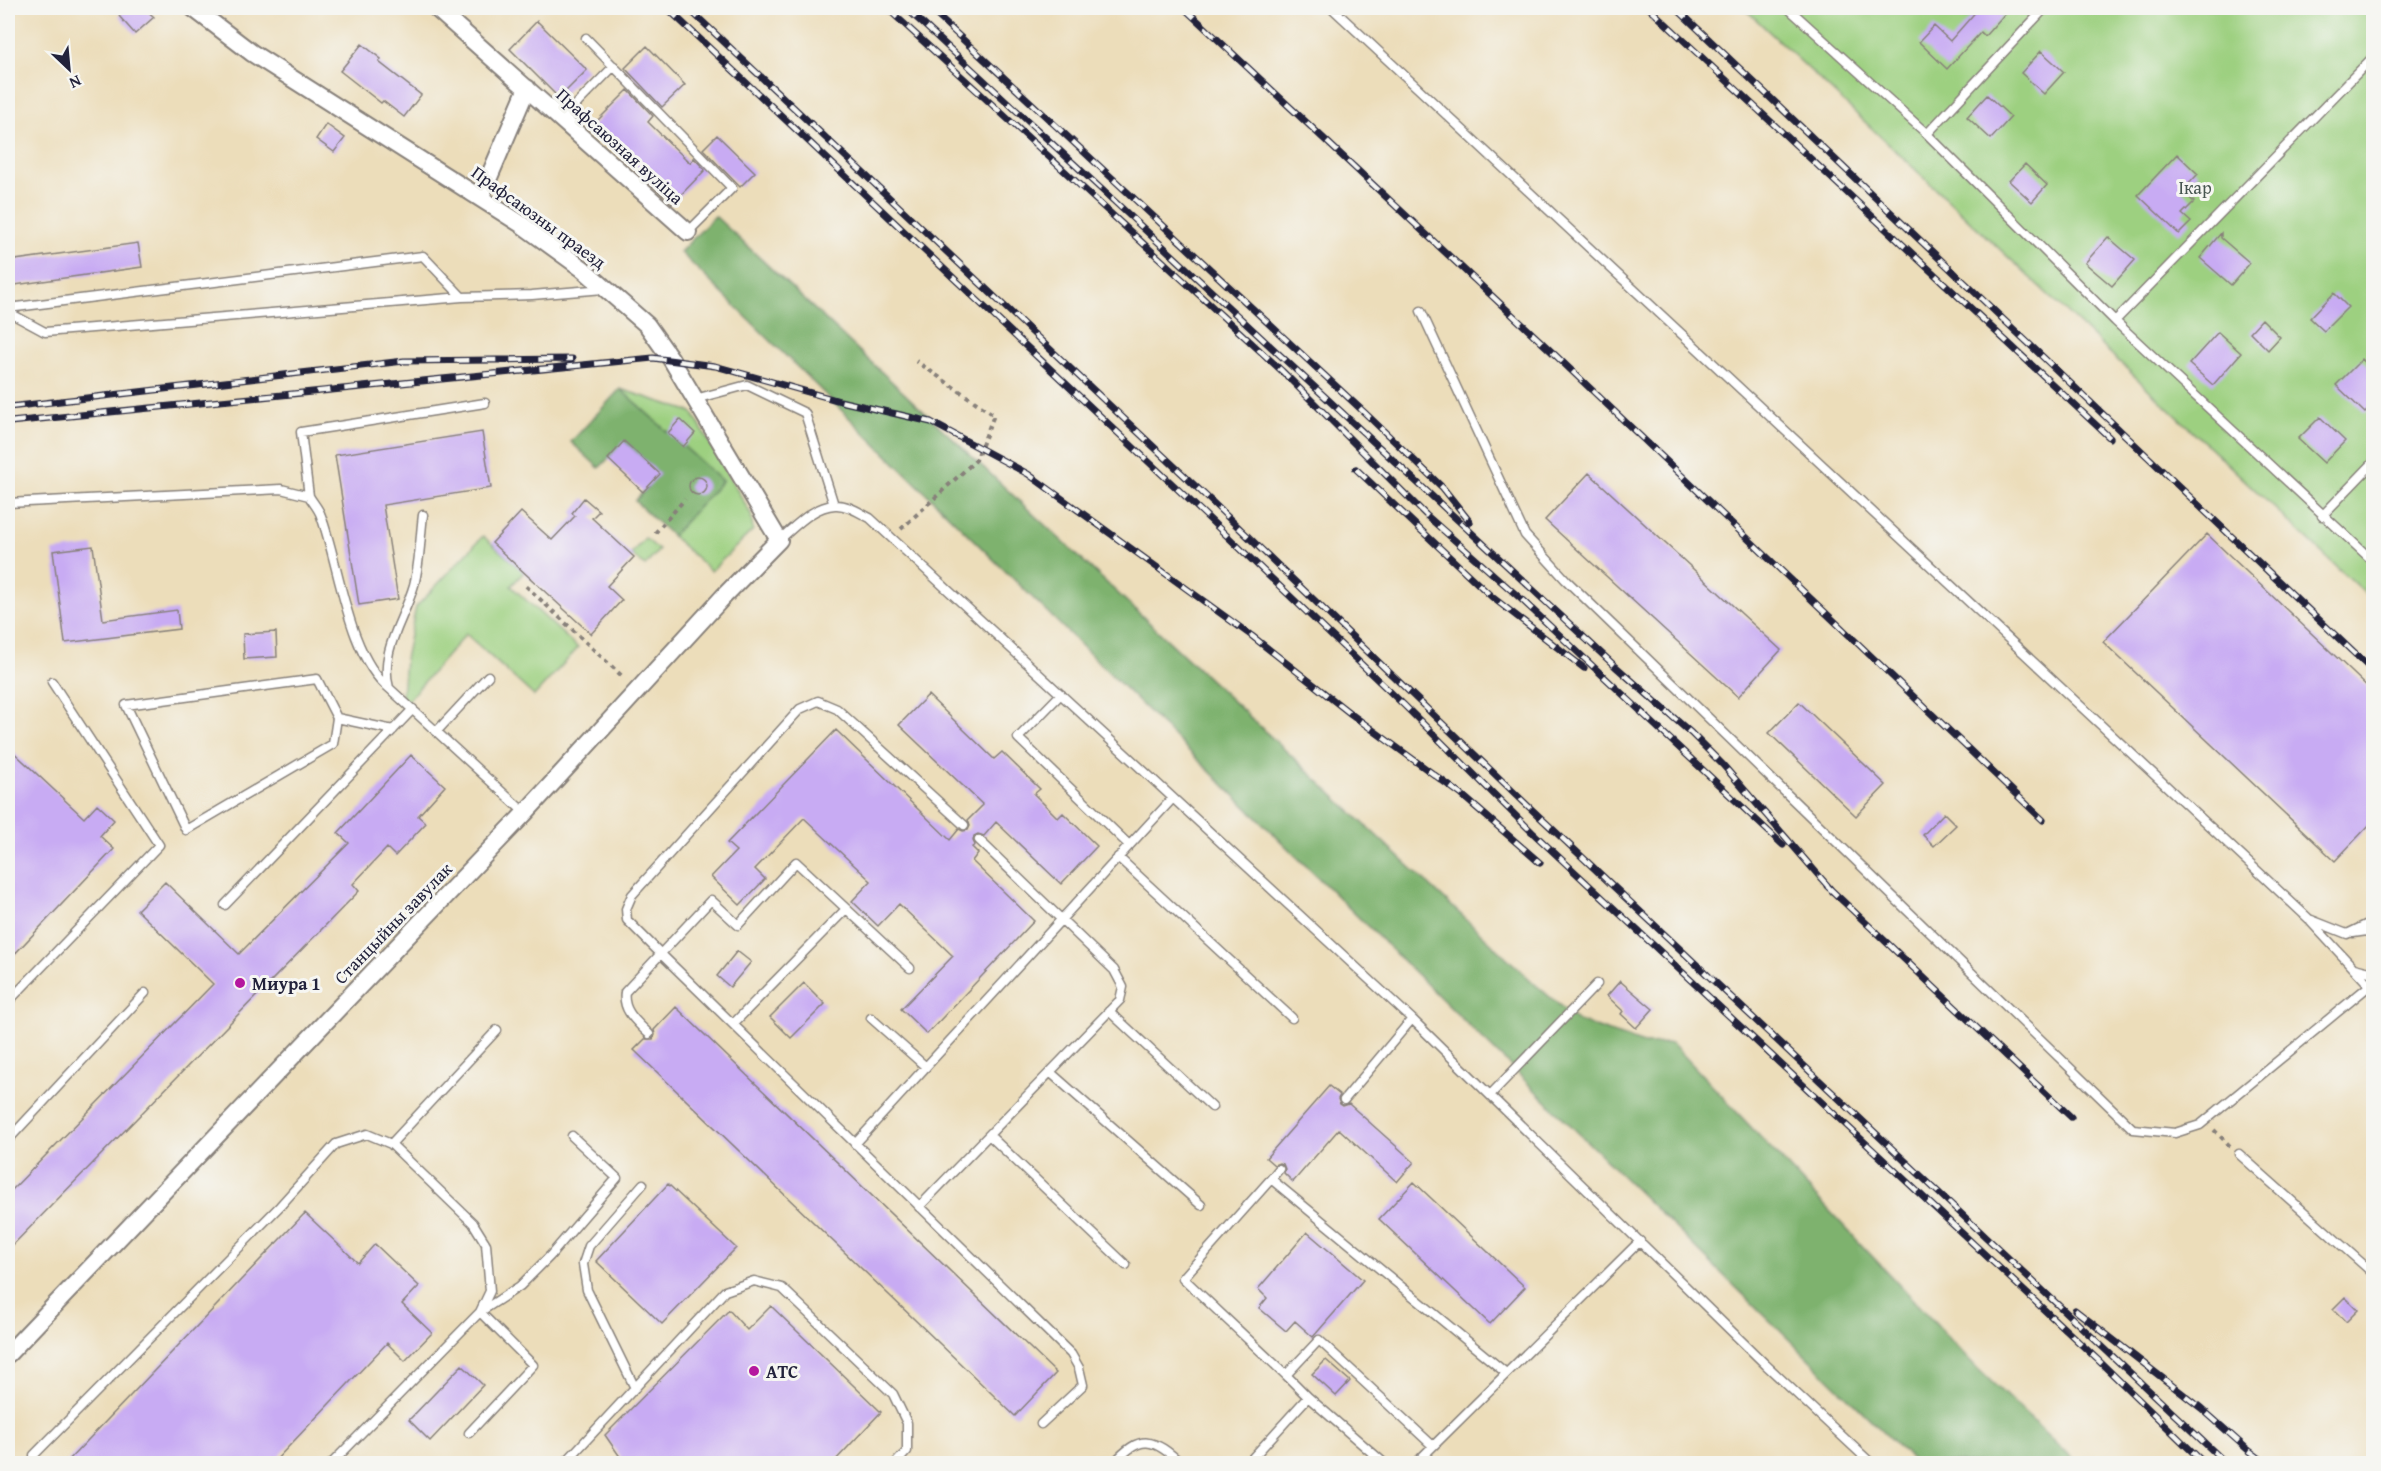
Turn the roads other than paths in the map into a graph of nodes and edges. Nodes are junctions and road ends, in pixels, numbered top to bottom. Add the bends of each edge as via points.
1 (193, 8) edge
2 (436, 8) edge
3 (1332, 8) edge
4 (1788, 8) edge
5 (2044, 8) edge
6 (586, 38) dead end
7 (2373, 56) edge
8 (614, 66) junction
9 (527, 88) junction
10 (562, 119) junction
11 (1928, 134) junction
12 (481, 196) junction
13 (688, 232) joint
14 (606, 289) junction
15 (462, 297) junction
16 (8, 310) edge
17 (1421, 311) dead end
18 (2115, 321) junction
19 (695, 399) junction
20 (485, 403) dead end
21 (2373, 462) edge
22 (309, 496) junction
23 (8, 503) edge
24 (834, 505) junction
25 (423, 515) dead end
26 (2322, 516) junction
27 (779, 540) junction
28 (2373, 562) edge
29 (488, 676) dead end
30 (52, 682) dead end
31 (389, 688) junction
32 (1061, 694) junction
33 (413, 709) junction
34 (337, 718) junction
35 (393, 730) junction
36 (437, 731) junction
37 (1173, 798) junction
38 (525, 813) junction
39 (964, 825) dead end
40 (979, 840) dead end
41 (1129, 845) junction
42 (1118, 857) junction
43 (225, 905) dead end
44 (846, 909) junction
45 (1062, 917) junction
46 (2309, 919) junction
47 (2373, 921) edge
48 (2373, 930) edge
49 (2347, 934) junction
50 (660, 953) junction
51 (2352, 967) junction
52 (910, 968) dead end
53 (2373, 973) edge
54 (1597, 984) dead end
55 (2372, 988) edge
56 (145, 993) dead end
57 (8, 1002) edge
58 (1109, 1011) junction
59 (871, 1018) dead end
60 (1293, 1018) dead end
61 (1413, 1019) junction
62 (733, 1024) junction
63 (497, 1029) dead end
64 (649, 1034) dead end
65 (926, 1067) junction
66 (1050, 1072) junction
67 (1491, 1094) junction
68 (1344, 1100) dead end
69 (1212, 1107) dead end
70 (989, 1135) junction
71 (572, 1136) dead end
72 (8, 1140) edge
73 (391, 1144) junction
74 (855, 1144) junction
75 (2239, 1154) road end
76 (1279, 1169) dead end
77 (1271, 1179) junction
78 (643, 1184) dead end
79 (1201, 1205) dead end
80 (919, 1207) junction
81 (1640, 1241) junction
82 (1126, 1265) dead end
83 (2373, 1274) edge
84 (480, 1312) junction
85 (8, 1354) edge
86 (1506, 1373) junction
87 (1286, 1375) junction
88 (635, 1388) junction
89 (1308, 1397) junction
90 (1041, 1424) dead end
91 (469, 1433) dead end
92 (1433, 1446) junction
93 (34, 1464) edge
94 (331, 1464) edge
95 (564, 1464) edge
96 (895, 1464) edge
97 (1113, 1464) edge
98 (1182, 1464) edge
99 (1247, 1464) edge
100 (1385, 1464) edge
101 (1415, 1464) edge
102 (1872, 1464) edge

1 - 12 street, Прафсаюзны праезд via 252,53
2 - 9 street, Прафсаюзная вуліца
3 - 46 lane
4 - 11 lane
5 - 11 lane
6 - 8 lane
7 - 18 lane
8 - 10 lane
8 - 13 lane via 732,188
9 - 10 street, Прафсаюзная вуліца
9 - 12 street
10 - 13 street, Прафсаюзная вуліца
11 - 18 lane
12 - 14 street, Прафсаюзны праезд
14 - 15 lane
14 - 19 street, Прафсаюзны праезд via 647,325
15 - 16 lane via 45,332
15 - 16 lane via 423,256
17 - 55 lane via 1525,535 1566,580 2133,1129 2175,1133 2200,1125
18 - 26 lane
19 - 24 lane via 747,385 805,413
19 - 27 street, Прафсаюзны праезд
20 - 22 lane via 301,432
21 - 26 lane
22 - 23 lane via 281,489
22 - 31 lane via 321,514 364,657 377,679
24 - 27 lane via 810,513
24 - 32 lane via 870,518
25 - 31 lane via 414,585 393,634 386,676
26 - 28 lane
27 - 38 street, Станцыйны завулак
29 - 36 lane
30 - 57 lane via 159,845
31 - 33 lane
32 - 37 lane
32 - 41 lane via 1018,738
33 - 35 lane
33 - 36 lane
34 - 34 lane via 317,679 126,705 186,830 333,744
34 - 35 lane
35 - 43 lane
36 - 38 lane
37 - 41 lane
37 - 61 lane
38 - 85 street, Станцыйны завулак
39 - 50 lane via 837,709 818,701 800,710 632,895 626,909 627,920
40 - 45 lane
41 - 42 lane
42 - 45 lane
42 - 60 lane
44 - 50 lane via 796,862 738,925 711,900
44 - 52 lane
44 - 62 lane
45 - 58 lane via 1114,970 1123,987 1120,1000
45 - 65 lane
46 - 49 lane
46 - 51 lane
47 - 49 lane
48 - 49 lane
50 - 62 lane
50 - 64 lane via 625,992 623,1001 628,1013
51 - 53 lane
51 - 55 lane
54 - 67 lane
56 - 72 lane
58 - 66 lane
58 - 69 lane
59 - 65 lane
61 - 67 lane
61 - 68 lane
62 - 74 lane
63 - 73 lane
65 - 74 lane
66 - 70 lane
66 - 79 lane
67 - 81 lane
70 - 80 lane
70 - 82 lane
71 - 84 lane via 617,1178 520,1286
73 - 84 lane via 473,1223 486,1244 490,1291
73 - 93 lane via 367,1134 336,1144 280,1206 34,1455
74 - 80 lane
75 - 83 lane
76 - 77 lane
77 - 86 lane
77 - 87 lane via 1183,1278
78 - 88 lane via 589,1246 583,1264 587,1290
80 - 90 lane via 1071,1354 1079,1368 1083,1385
81 - 86 lane
81 - 102 lane
84 - 91 lane via 533,1365
84 - 94 lane
86 - 92 lane
87 - 89 lane
87 - 92 lane via 1319,1340
88 - 95 lane
88 - 96 lane via 725,1291 754,1281 782,1288 893,1394 907,1423 907,1451
89 - 99 lane
89 - 100 lane
92 - 101 lane
97 - 98 lane via 1126,1449 1146,1441 1163,1446

